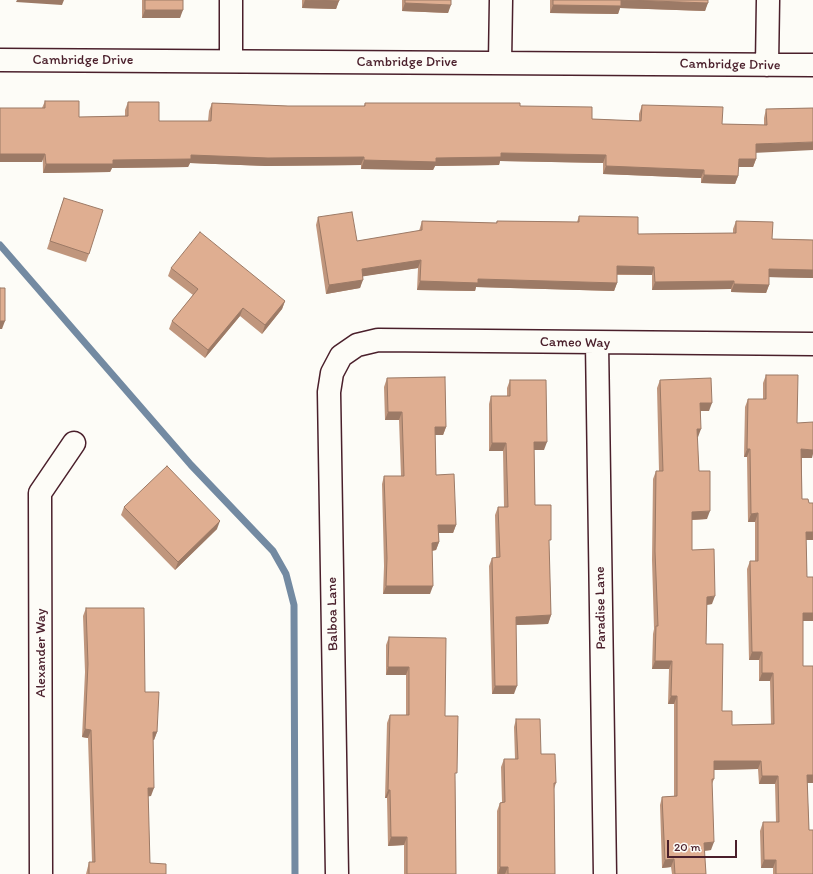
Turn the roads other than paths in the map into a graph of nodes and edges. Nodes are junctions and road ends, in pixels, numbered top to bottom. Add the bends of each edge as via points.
1 (231, 0) edge
2 (501, 0) edge
3 (768, 0) edge
4 (0, 60) edge
5 (231, 60) junction
6 (500, 62) junction
7 (767, 65) junction
8 (813, 65) edge
9 (597, 343) junction
10 (813, 344) edge
11 (341, 356) joint
12 (74, 443) dead end
13 (41, 874) edge
14 (337, 874) edge
15 (605, 874) edge

1 - 5 street
2 - 6 street
3 - 7 street
4 - 5 street, Cambridge Drive
5 - 6 street, Cambridge Drive
6 - 7 street, Cambridge Drive
7 - 8 street, Cambridge Drive
9 - 10 street, Cameo Way
9 - 11 street, Cameo Way via 378,340 357,345
9 - 15 street, Paradise Lane
11 - 14 street, Balboa Lane via 332,374 329,392
12 - 13 street, Alexander Way via 40,493

